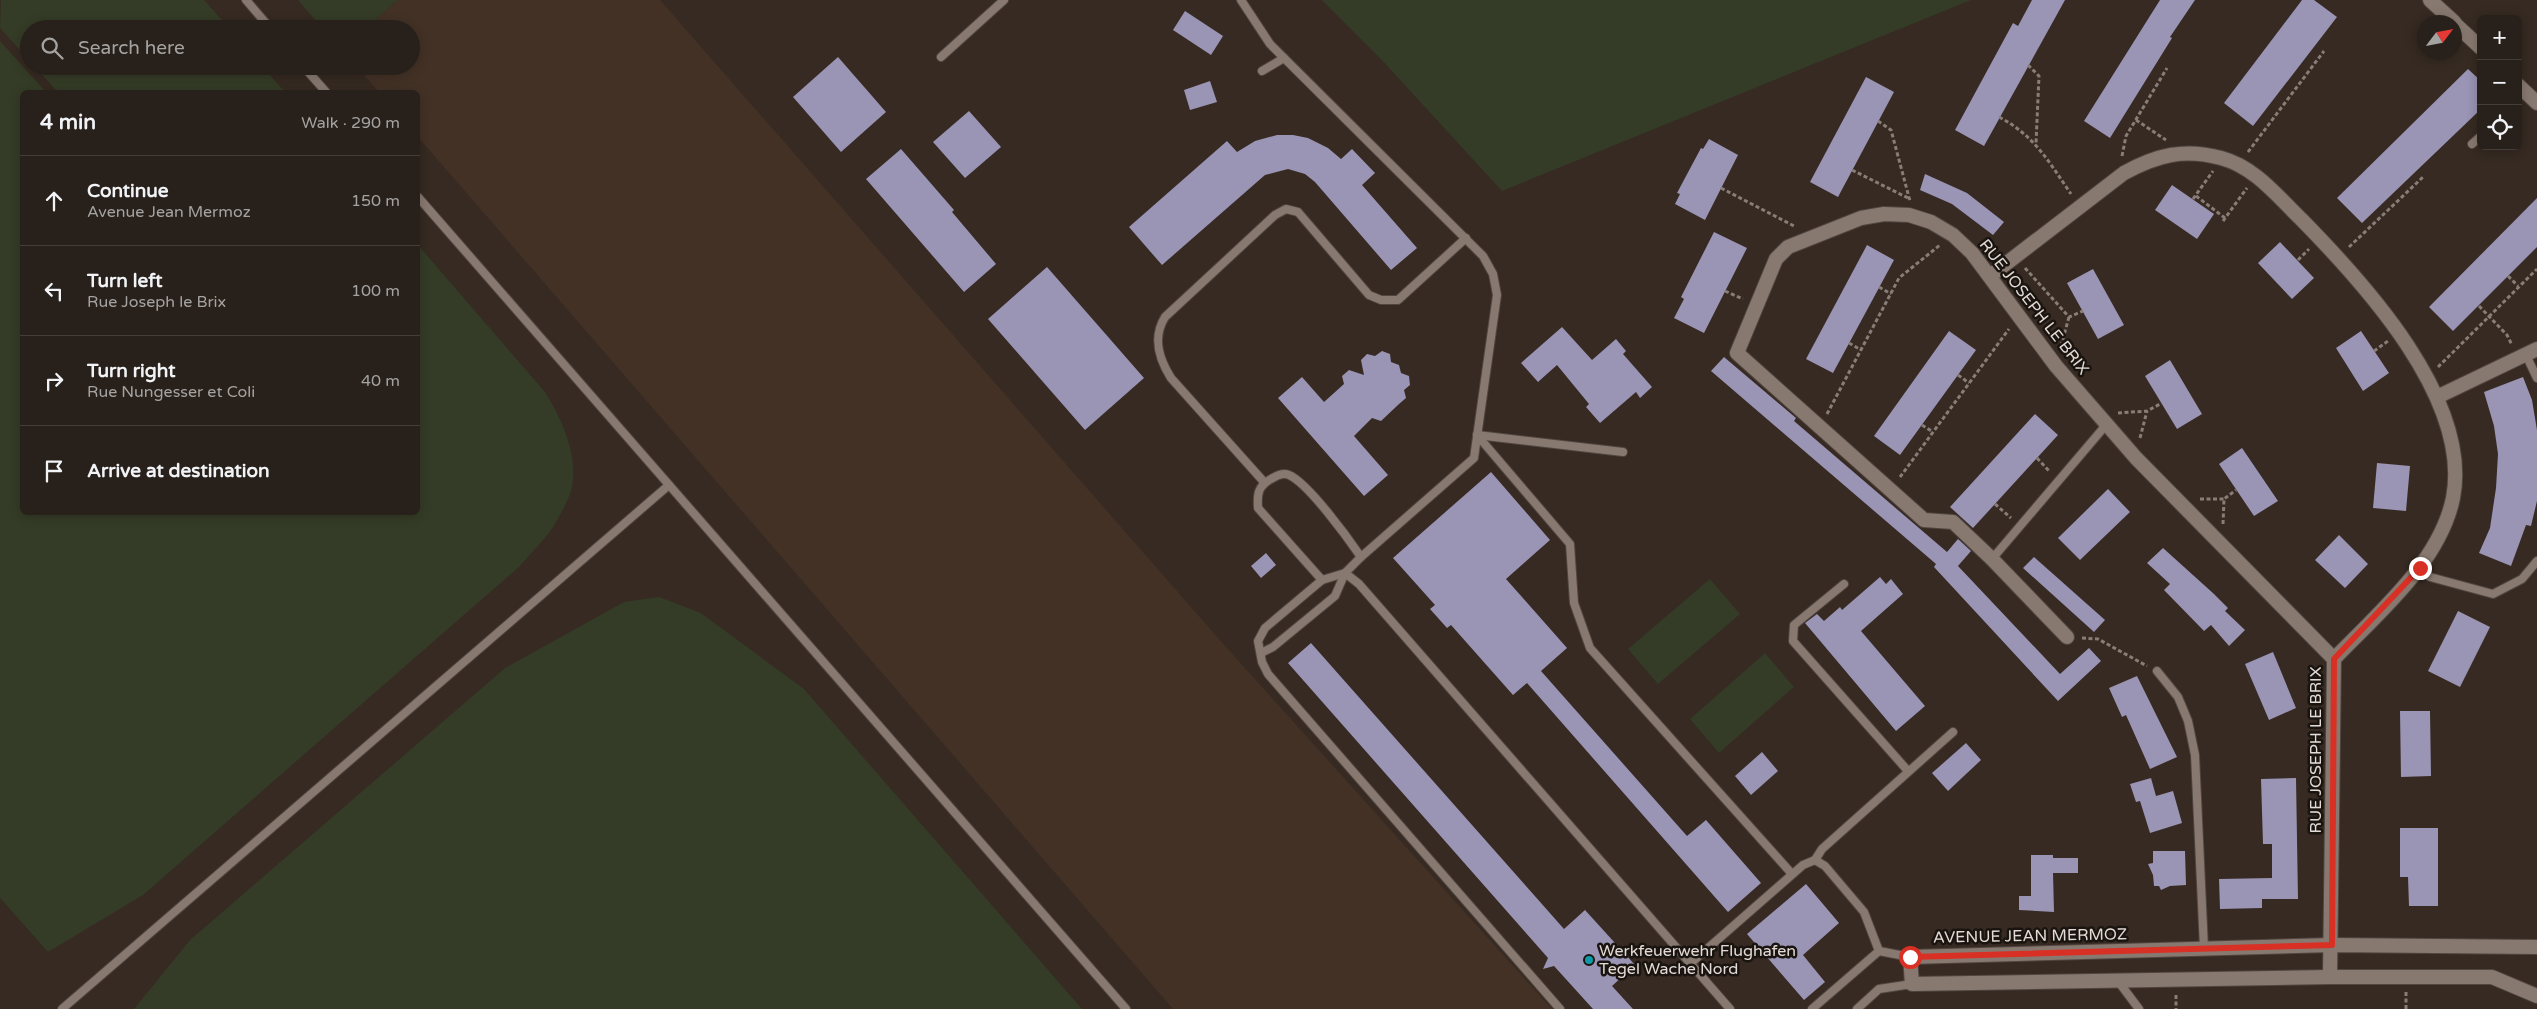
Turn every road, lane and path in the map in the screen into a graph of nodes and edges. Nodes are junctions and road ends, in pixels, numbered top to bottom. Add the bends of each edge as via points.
1 (246, 0) edge
2 (1004, 0) edge
3 (1241, 0) edge
4 (2430, 0) edge
5 (2446, 15) edge
6 (263, 20) edge
7 (2462, 30) edge
8 (2477, 44) edge
9 (2324, 51) dead end
10 (941, 57) dead end
11 (1284, 58) junction
12 (2028, 66) dead end
13 (2167, 68) dead end
14 (1262, 71) dead end
15 (311, 75) edge
16 (324, 90) edge
17 (2522, 93) edge
18 (2537, 103) edge
19 (1999, 117) dead end
20 (2136, 120) junction
21 (1878, 121) dead end
22 (2477, 140) edge
23 (2036, 144) junction
24 (2472, 144) dead end
25 (2173, 153) junction
26 (2222, 158) junction
27 (2239, 165) junction
28 (1852, 170) dead end
29 (2124, 173) junction
30 (2257, 175) junction
31 (2423, 177) dead end
32 (1721, 188) dead end
33 (420, 199) edge
34 (1910, 199) junction
35 (2080, 207) junction
36 (1909, 215) junction
37 (1952, 235) junction
38 (1466, 238) junction
39 (1803, 239) junction
40 (2015, 256) junction
41 (2338, 257) junction
42 (2537, 269) edge
43 (1990, 276) junction
44 (2508, 276) dead end
45 (2518, 286) junction
46 (1879, 287) dead end
47 (1891, 294) junction
48 (2479, 306) dead end
49 (2083, 311) dead end
50 (2490, 316) junction
51 (2018, 317) junction
52 (2069, 317) junction
53 (1849, 343) dead end
54 (1862, 350) junction
55 (2527, 354) edge
56 (2056, 366) junction
57 (1958, 375) dead end
58 (2427, 378) junction
59 (2537, 378) edge
60 (1969, 384) junction
61 (2437, 397) junction
62 (2162, 403) dead end
63 (2147, 410) junction
64 (2102, 420) junction
65 (1922, 425) dead end
66 (1820, 427) junction
67 (1933, 432) junction
68 (1477, 436) junction
69 (1624, 452) dead end
70 (2036, 458) dead end
71 (2136, 458) junction
72 (2060, 481) junction
73 (1264, 482) junction
74 (669, 485) junction
75 (1890, 490) junction
76 (2236, 490) dead end
77 (1995, 504) dead end
78 (2020, 527) junction
79 (2223, 547) junction
80 (1361, 557) junction
81 (1992, 559) junction
82 (2537, 561) edge
83 (2420, 568) junction
84 (1345, 573) junction
85 (1322, 580) junction
86 (1844, 584) dead end
87 (2067, 637) joint
88 (1261, 653) junction
89 (2334, 659) junction
90 (2157, 672) joint
91 (1953, 732) dead end
92 (1908, 771) junction
93 (1815, 860) junction
94 (1792, 874) junction
95 (2332, 945) junction
96 (2537, 947) edge
97 (2204, 948) junction
98 (1879, 951) junction
99 (1910, 957) junction
100 (1691, 963) junction
101 (2330, 977) junction
102 (2118, 981) junction
103 (1912, 984) junction
104 (2537, 996) edge
105 (62, 1009) edge
106 (1126, 1009) edge
107 (1560, 1009) edge
108 (1730, 1009) edge
109 (1812, 1009) edge
110 (1857, 1009) edge
111 (2139, 1009) edge

1 - 6 lane
2 - 10 lane
3 - 11 lane via 1270,44
4 - 5 street
7 - 8 street
9 - 27 path
11 - 14 lane
11 - 38 lane
12 - 23 path via 2039,76
13 - 20 path
15 - 16 lane
17 - 18 street
19 - 23 path via 2019,128
20 - 25 path via 2168,142
20 - 29 path via 2124,144
21 - 34 path via 1892,130
22 - 24 lane
23 - 35 path
25 - 26 street
25 - 29 street via 2148,160
26 - 27 street
26 - 30 path via 2194,198 2224,220
27 - 30 street
28 - 34 path
29 - 35 street
30 - 41 street
31 - 41 path
32 - 39 path via 1794,225
33 - 74 lane
34 - 36 path
35 - 40 street
36 - 37 street, RUE JOSEPH LE BRIX via 1931,222
36 - 39 street, RUE JOSEPH LE BRIX via 1884,214 1861,218
37 - 43 street, RUE JOSEPH LE BRIX
37 - 47 path via 1899,278
38 - 68 lane via 1483,256 1493,274 1497,295
38 - 73 lane via 1398,300 1381,300 1369,294 1298,212 1286,209 1275,215 1165,317 1159,327 1162,364
39 - 66 street, RUE JOSEPH LE BRIX via 1788,247 1776,260 1737,353
40 - 43 street
40 - 52 path
41 - 58 street via 2370,294
42 - 45 path
43 - 51 street, RUE JOSEPH LE BRIX
44 - 45 path
45 - 50 path
46 - 47 path
47 - 54 path
48 - 50 path
49 - 52 path
50 - 55 path
50 - 58 path
51 - 56 street, RUE JOSEPH LE BRIX
51 - 60 path
52 - 56 path
53 - 54 path
54 - 66 path
55 - 59 lane
55 - 61 street
56 - 64 street, RUE JOSEPH LE BRIX
57 - 60 path
58 - 61 street
60 - 67 path
61 - 83 street via 2448,425 2455,460 2454,497 2443,531
62 - 63 path
63 - 64 path
63 - 71 path
64 - 71 street, RUE JOSEPH LE BRIX
64 - 72 lane
65 - 67 path
66 - 75 street, RUE JOSEPH LE BRIX
67 - 75 path
68 - 69 lane
68 - 80 lane via 1474,458
68 - 94 lane via 1570,544 1574,603 1590,648
70 - 72 path
71 - 79 street, RUE JOSEPH LE BRIX
72 - 78 lane
73 - 80 lane via 1278,474 1289,475 1307,490
73 - 85 lane via 1257,493 1258,508
74 - 105 lane
74 - 106 lane
75 - 81 street, RUE JOSEPH LE BRIX via 1924,520 1953,522
76 - 79 path via 2224,499
77 - 78 path
78 - 81 lane
79 - 89 street, RUE JOSEPH LE BRIX
80 - 84 lane
81 - 87 street, RUE JOSEPH LE BRIX
82 - 83 lane via 2522,579 2493,594 2430,577
83 - 89 street
84 - 85 lane
84 - 88 lane via 1334,596 1273,647
84 - 100 lane via 1359,584
85 - 88 lane via 1265,628 1258,641
86 - 92 lane via 1794,625 1793,641
87 - 90 path via 2098,639
88 - 107 lane via 1268,674
89 - 95 street, RUE JOSEPH LE BRIX
90 - 97 lane via 2178,697 2196,755
91 - 92 lane
92 - 93 lane via 1822,849
93 - 94 lane via 1808,861
93 - 98 lane via 1825,866 1864,912
94 - 100 lane
95 - 96 street, AVENUE JEAN MERMOZ
95 - 97 street, AVENUE JEAN MERMOZ
95 - 101 street, RUE JOSEPH LE BRIX
97 - 99 street, AVENUE JEAN MERMOZ
98 - 99 lane
98 - 109 lane
99 - 103 street
100 - 108 lane
101 - 102 street
101 - 104 street via 2492,977
102 - 103 street
102 - 111 lane
103 - 110 lane via 1879,989

